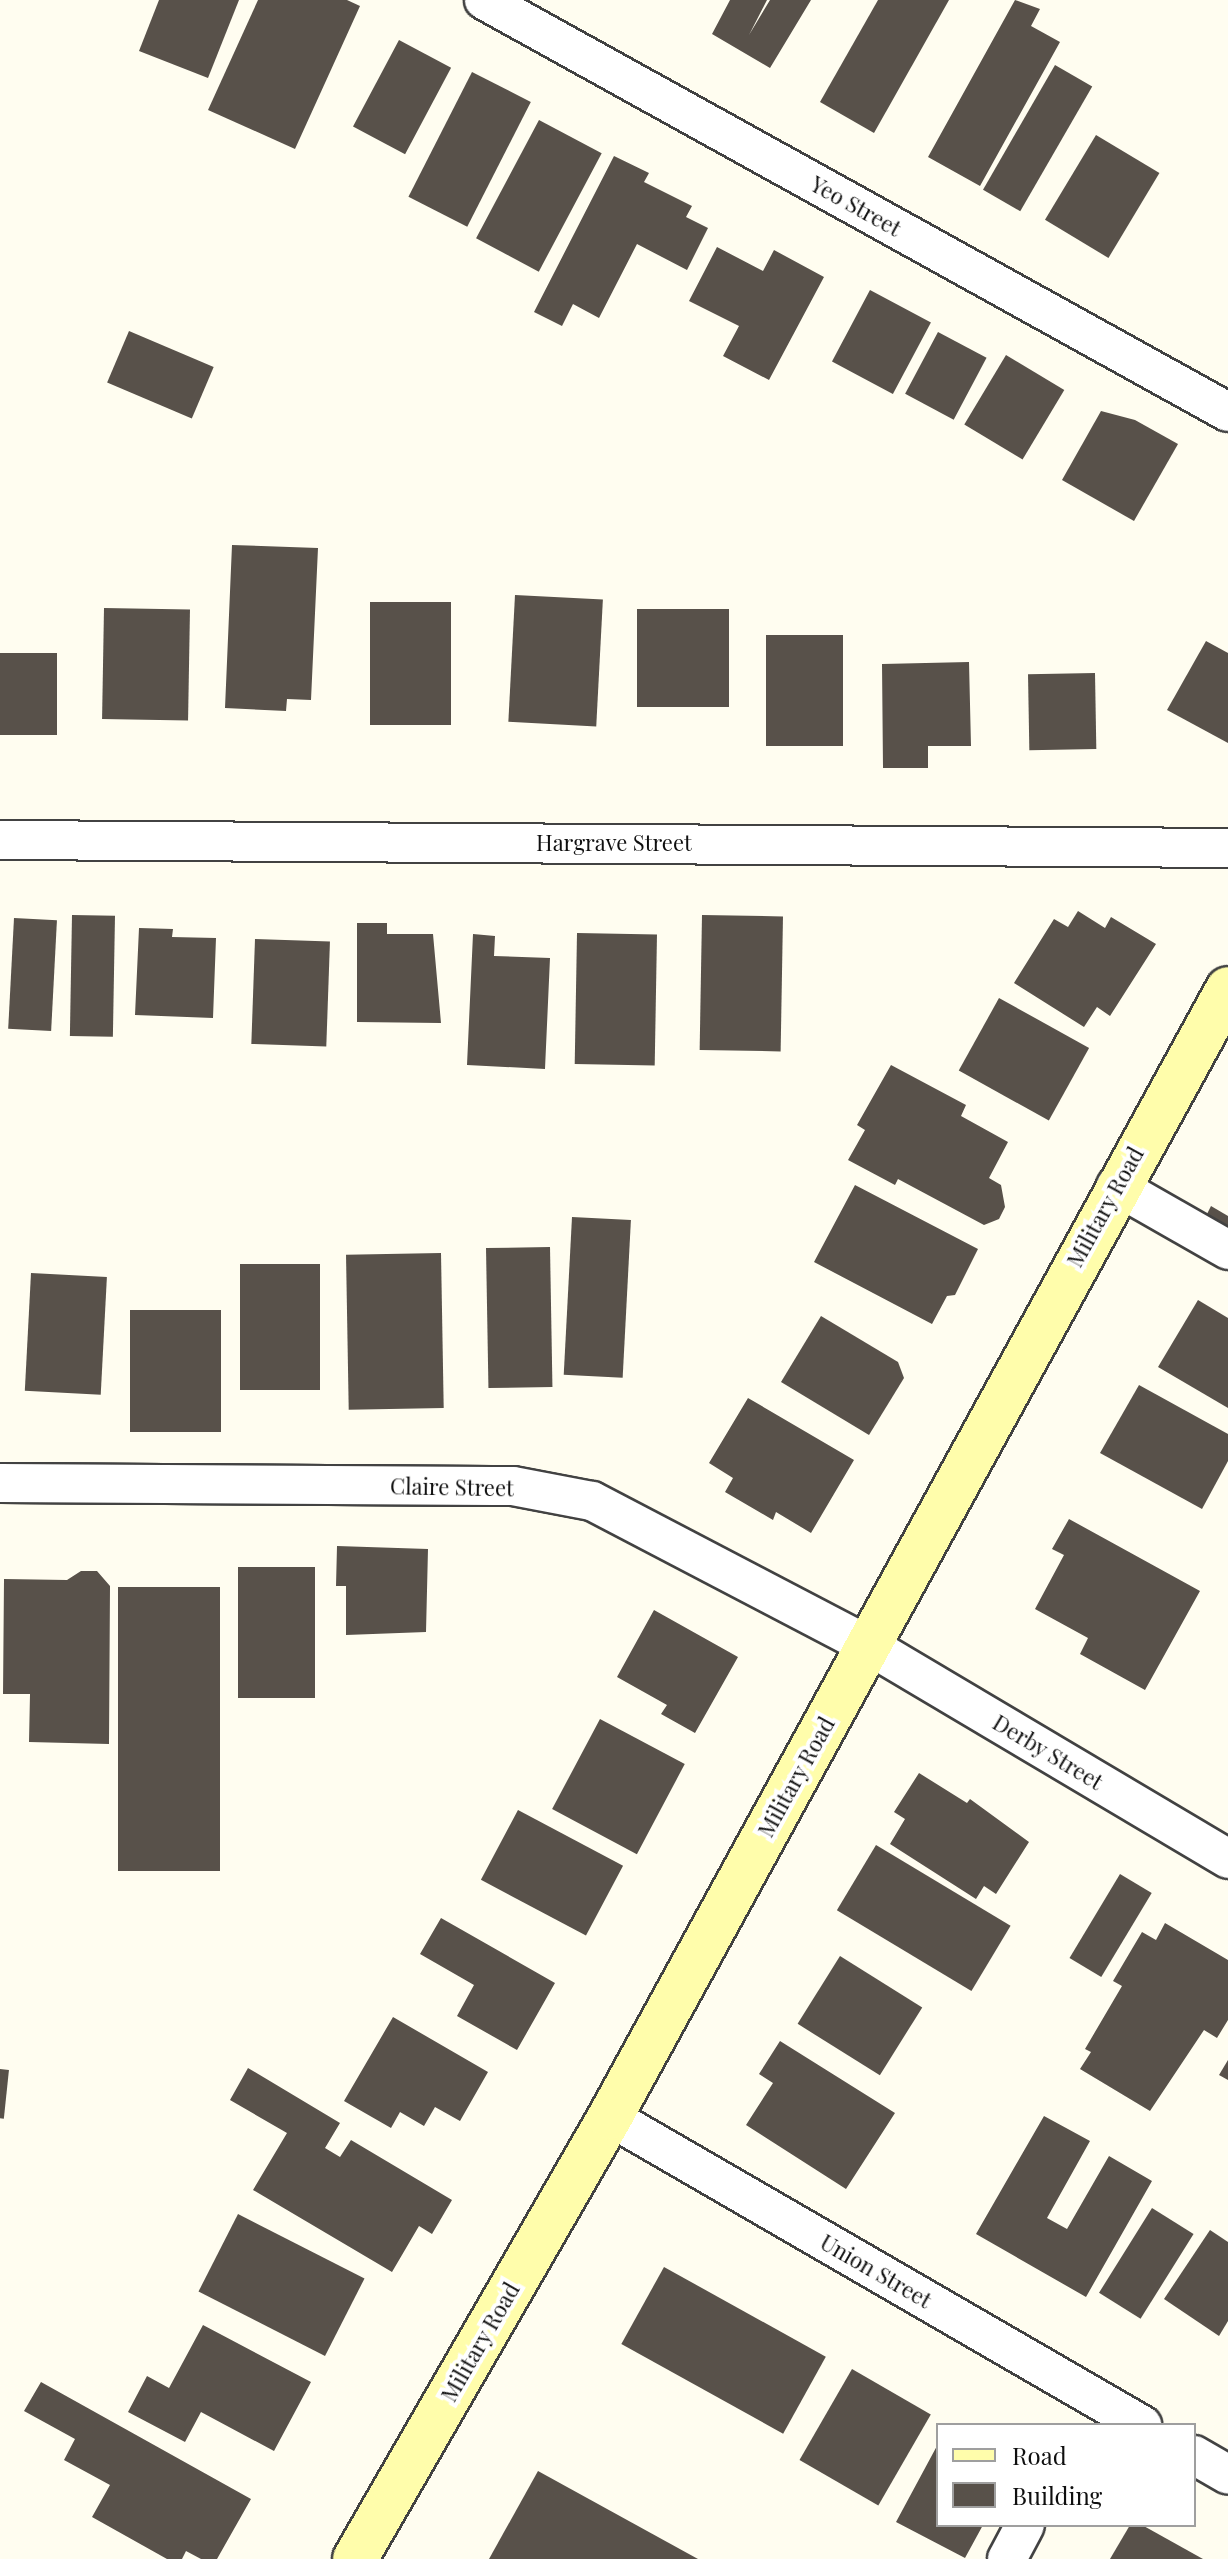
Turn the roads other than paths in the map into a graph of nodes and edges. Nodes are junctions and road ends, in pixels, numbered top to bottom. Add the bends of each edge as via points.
1 (484, 0) edge
2 (1228, 412) edge
3 (0, 840) edge
4 (1228, 848) edge
5 (1228, 989) edge
6 (1116, 1186) junction
7 (1228, 1250) edge
8 (0, 1483) edge
9 (868, 1645) junction
10 (1228, 1859) edge
11 (610, 2117) junction
12 (1087, 2412) edge
13 (1134, 2423) edge
14 (1196, 2456) edge
15 (1228, 2475) edge
16 (1024, 2527) edge
17 (355, 2559) edge
18 (1007, 2559) edge

1 - 2 street, Yeo Street
3 - 4 street, Hargrave Street
5 - 6 main road, Military Road
6 - 7 street
6 - 9 main road, Military Road
8 - 9 street, Claire Street via 513,1486 592,1501
9 - 10 street, Derby Street
9 - 11 main road, Military Road
11 - 12 street, Union Street
11 - 17 main road, Military Road
12 - 13 street, Union Street
14 - 15 street
16 - 18 street

